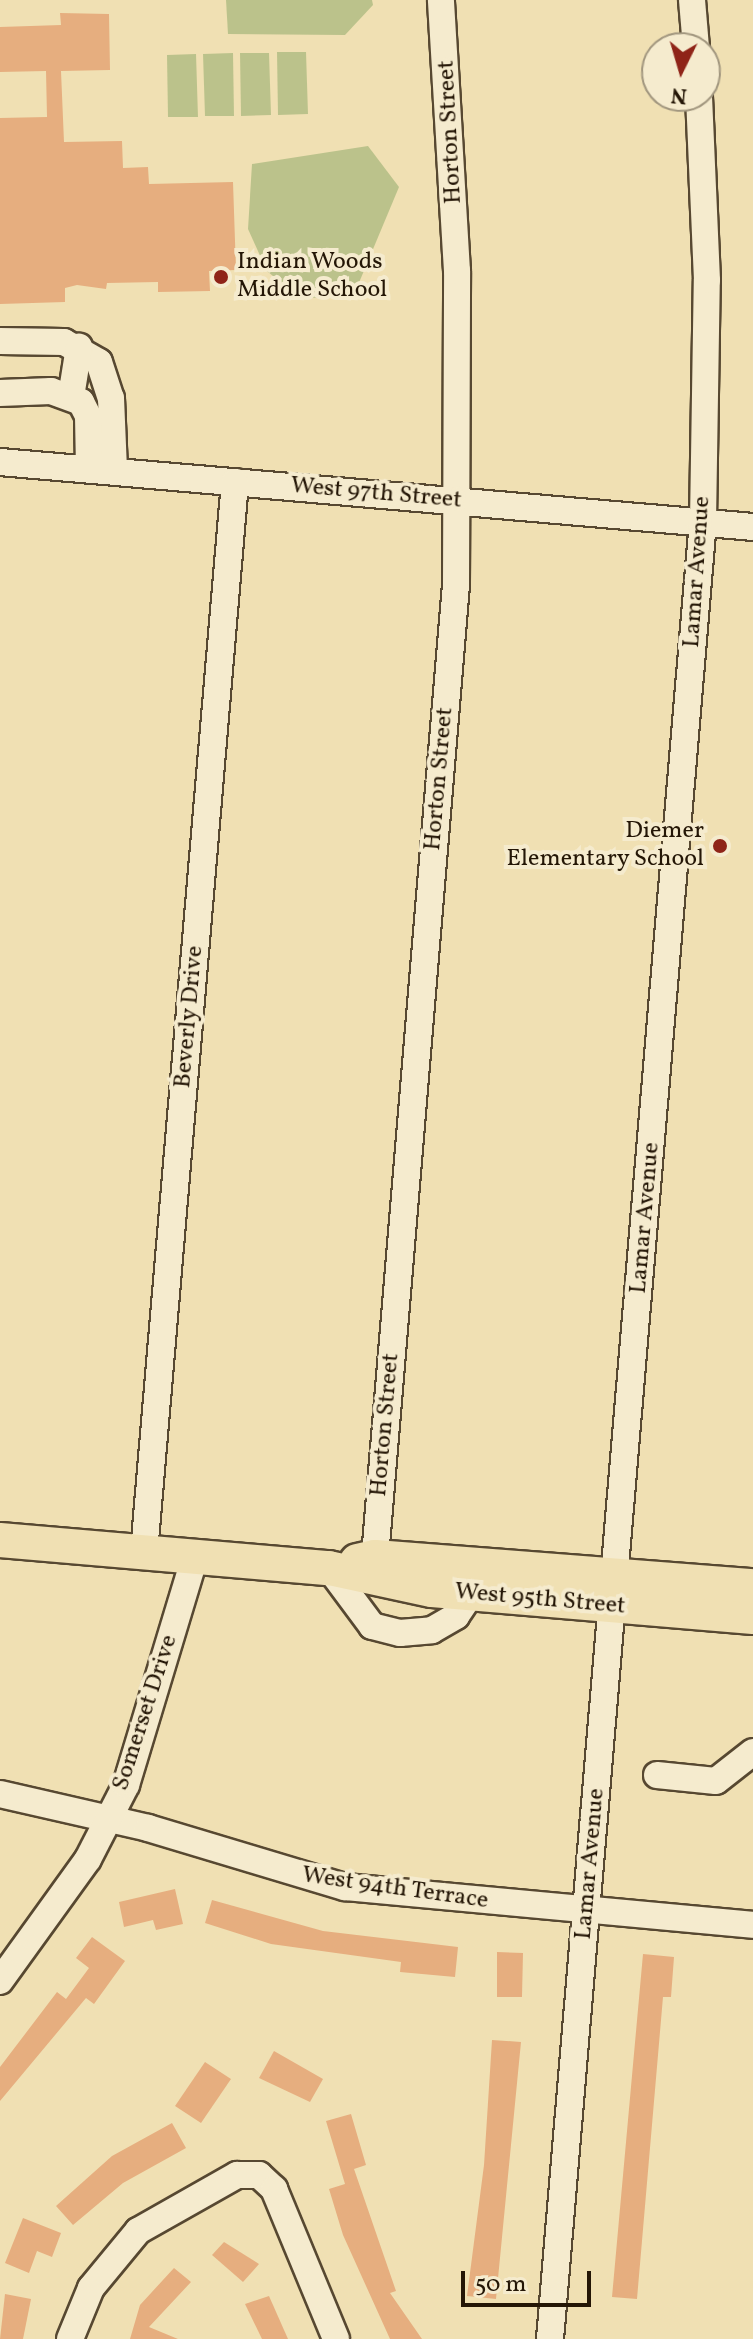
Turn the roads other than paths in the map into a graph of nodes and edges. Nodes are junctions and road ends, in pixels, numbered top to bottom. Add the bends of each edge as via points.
1 (441, 0) edge
2 (692, 0) edge
3 (695, 32) edge
4 (700, 112) edge
5 (0, 341) edge
6 (79, 347) junction
7 (0, 393) edge
8 (71, 397) junction
9 (0, 462) edge
10 (102, 470) junction
11 (235, 482) junction
12 (456, 501) junction
13 (703, 522) junction
14 (753, 527) edge
15 (0, 1540) edge
16 (144, 1552) junction
17 (195, 1556) junction
18 (375, 1557) junction
19 (329, 1568) junction
20 (753, 1586) edge
21 (615, 1591) junction
22 (471, 1594) junction
23 (753, 1617) edge
24 (753, 1752) edge
25 (657, 1775) dead end
26 (0, 1794) edge
27 (109, 1819) junction
28 (587, 1912) junction
29 (753, 1925) edge
30 (0, 1981) edge
31 (70, 2339) edge
32 (336, 2339) edge
33 (550, 2339) edge

1 - 12 street, Horton Street via 457,241
2 - 3 street
4 - 13 street, Lamar Avenue via 707,280
5 - 6 street
6 - 8 street
6 - 10 street via 108,376
7 - 8 street
8 - 10 street via 88,416
9 - 10 street, West 97th Street
10 - 11 street, West 97th Street
11 - 12 street, West 97th Street
11 - 16 street, Beverly Drive
12 - 13 street, West 97th Street
12 - 18 street, Horton Street via 454,600
13 - 14 street, West 97th Street
13 - 21 street, Lamar Avenue
15 - 16 main road, West 95th Street
16 - 17 main road, West 95th Street
17 - 19 main road, West 95th Street
17 - 27 street, Somerset Drive via 126,1785
18 - 19 main road, West 95th Street
18 - 21 main road, West 95th Street
19 - 22 main road, West 95th Street
19 - 22 street via 372,1626 400,1633 432,1630 456,1616
20 - 21 main road, West 95th Street
21 - 22 main road, West 95th Street
21 - 23 main road, West 95th Street
21 - 28 street, Lamar Avenue
24 - 25 street via 716,1781
26 - 27 street, West 94th Terrace
27 - 28 street, West 94th Terrace via 345,1887
27 - 30 street, Somerset Drive via 88,1859
28 - 29 street, West 94th Terrace
28 - 33 street, Lamar Avenue
31 - 32 street via 91,2288 138,2231 237,2175 259,2175 274,2189

